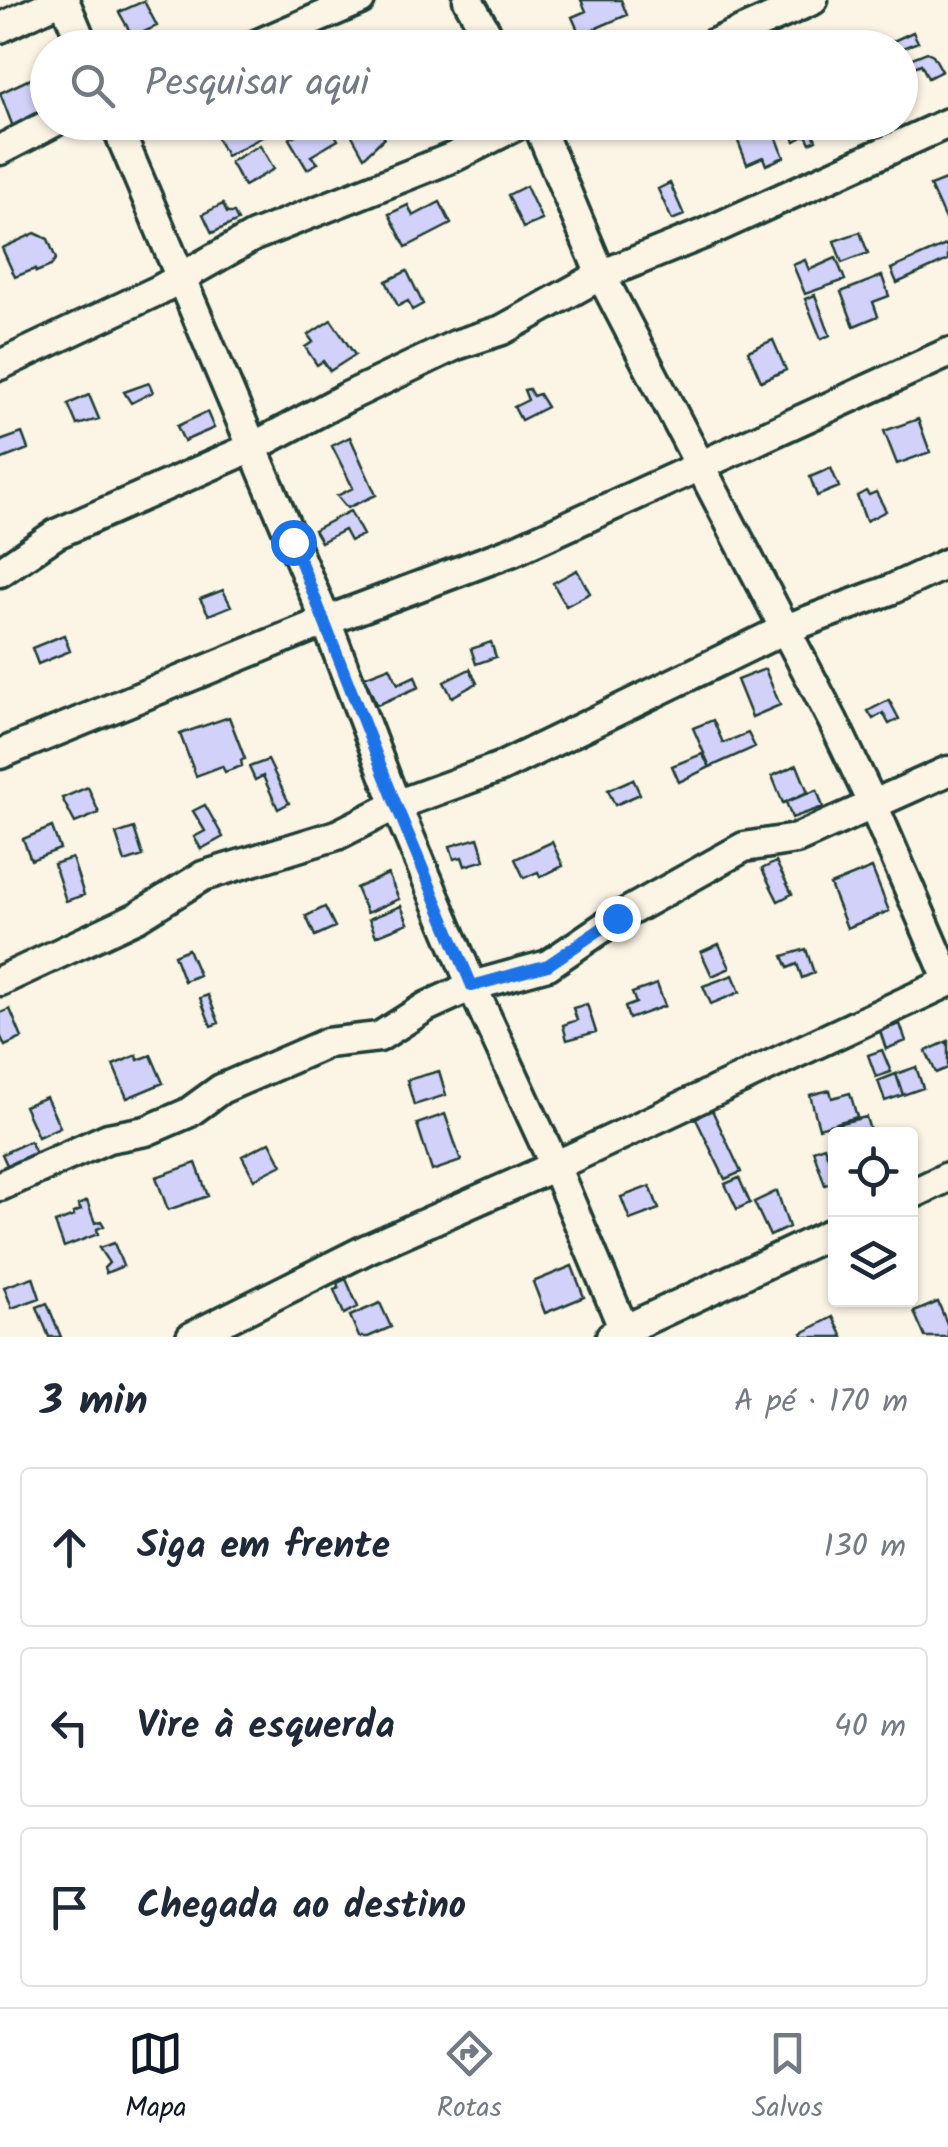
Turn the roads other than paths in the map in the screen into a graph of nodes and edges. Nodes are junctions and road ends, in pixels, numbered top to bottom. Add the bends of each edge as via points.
1 (62, 0) edge
2 (360, 0) edge
3 (468, 0) edge
4 (813, 0) edge
5 (0, 28) edge
6 (76, 30) edge
7 (291, 30) edge
8 (485, 30) edge
9 (745, 30) edge
10 (948, 123) edge
11 (30, 134) edge
12 (918, 137) edge
13 (122, 140) edge
14 (488, 140) edge
15 (545, 140) edge
16 (910, 140) edge
17 (0, 150) edge
18 (601, 275) junction
19 (179, 277) junction
20 (948, 354) edge
21 (0, 364) edge
22 (253, 446) junction
23 (698, 465) junction
24 (948, 562) edge
25 (0, 572) edge
26 (326, 622) junction
27 (783, 630) junction
28 (0, 754) edge
29 (948, 772) edge
30 (396, 805) junction
31 (874, 806) junction
32 (0, 981) edge
33 (948, 981) edge
34 (472, 986) junction
35 (555, 1166) junction
36 (948, 1178) edge
37 (0, 1186) edge
38 (918, 1191) edge
39 (828, 1235) edge
40 (620, 1335) edge
41 (191, 1337) edge

1 - 5 street
1 - 6 street
2 - 7 street
3 - 8 street
4 - 9 street
10 - 12 street
11 - 17 street
13 - 19 street
14 - 19 street via 254,236
15 - 18 street
16 - 18 street
18 - 22 street via 502,330
18 - 23 street
19 - 21 street
19 - 22 street
20 - 23 street
22 - 25 street via 56,534
22 - 26 street
23 - 26 street via 513,551
23 - 27 street
24 - 27 street
26 - 28 street
26 - 30 street
27 - 30 street via 501,767
27 - 31 street
29 - 31 street
30 - 32 street via 336,834 203,876 138,918
30 - 34 street
31 - 33 street
31 - 34 street via 796,839 744,848 548,965
33 - 35 street
34 - 35 street
34 - 37 street via 379,1037 327,1043 220,1089 188,1114 146,1132 108,1138
35 - 40 street
35 - 41 street
36 - 38 street
39 - 40 street

